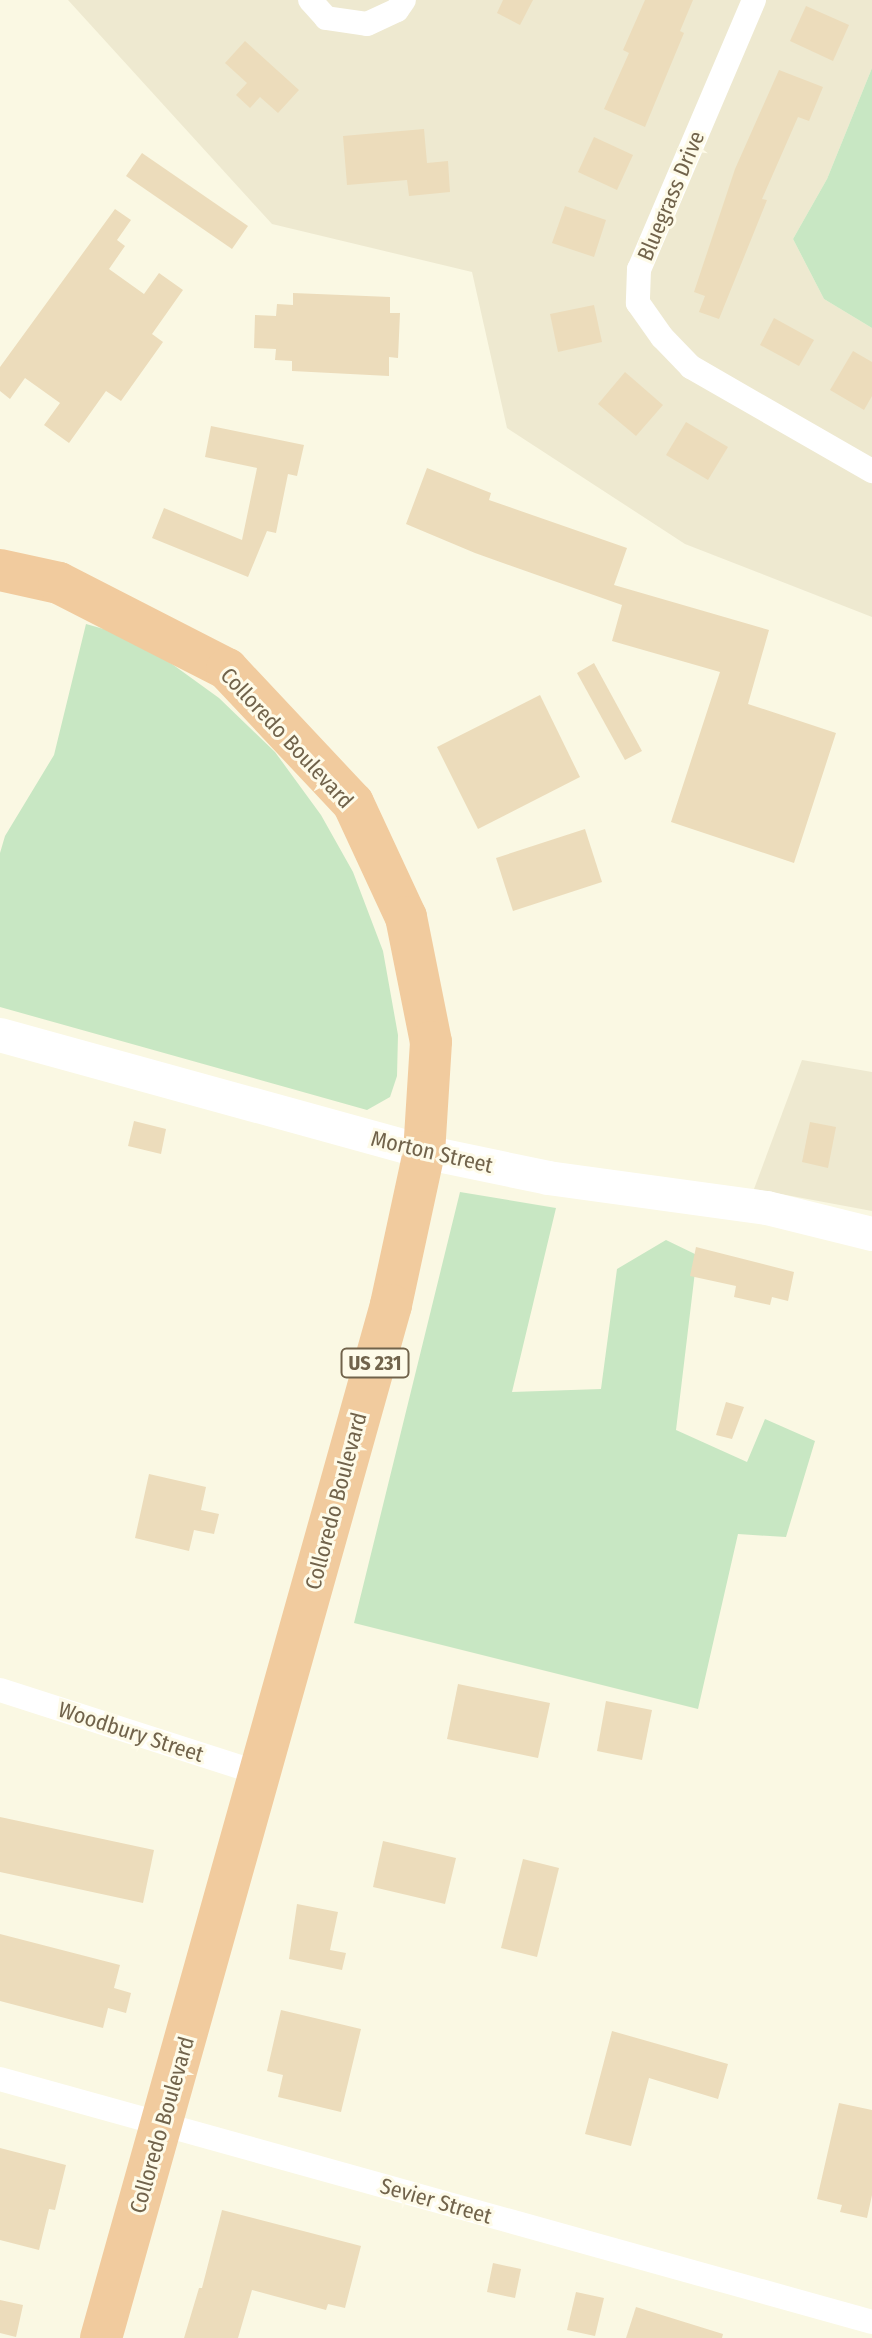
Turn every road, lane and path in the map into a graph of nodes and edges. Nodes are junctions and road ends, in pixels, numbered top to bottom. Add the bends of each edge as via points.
1 (310, 0) edge
2 (404, 0) edge
3 (754, 0) edge
4 (872, 471) edge
5 (0, 570) edge
6 (0, 1035) edge
7 (424, 1152) junction
8 (872, 1234) edge
9 (0, 1690) edge
10 (261, 1774) junction
11 (0, 2079) edge
12 (161, 2126) junction
13 (872, 2322) edge
14 (101, 2338) edge

1 - 2 street via 326,18 367,24 397,10
3 - 4 street, Bluegrass Drive via 639,269 638,303 691,367
5 - 7 highway, Colloredo Boulevard / US 231 via 59,583 227,669 353,803 406,917 431,1042
6 - 7 street, Morton Street
7 - 8 street, Morton Street via 548,1178 767,1208
7 - 10 highway, Colloredo Boulevard / US 231 via 391,1305
9 - 10 street, Woodbury Street
10 - 12 highway, Colloredo Boulevard / US 231
11 - 12 street, Sevier Street
12 - 13 street, Sevier Street
12 - 14 highway, Colloredo Boulevard / US 231

